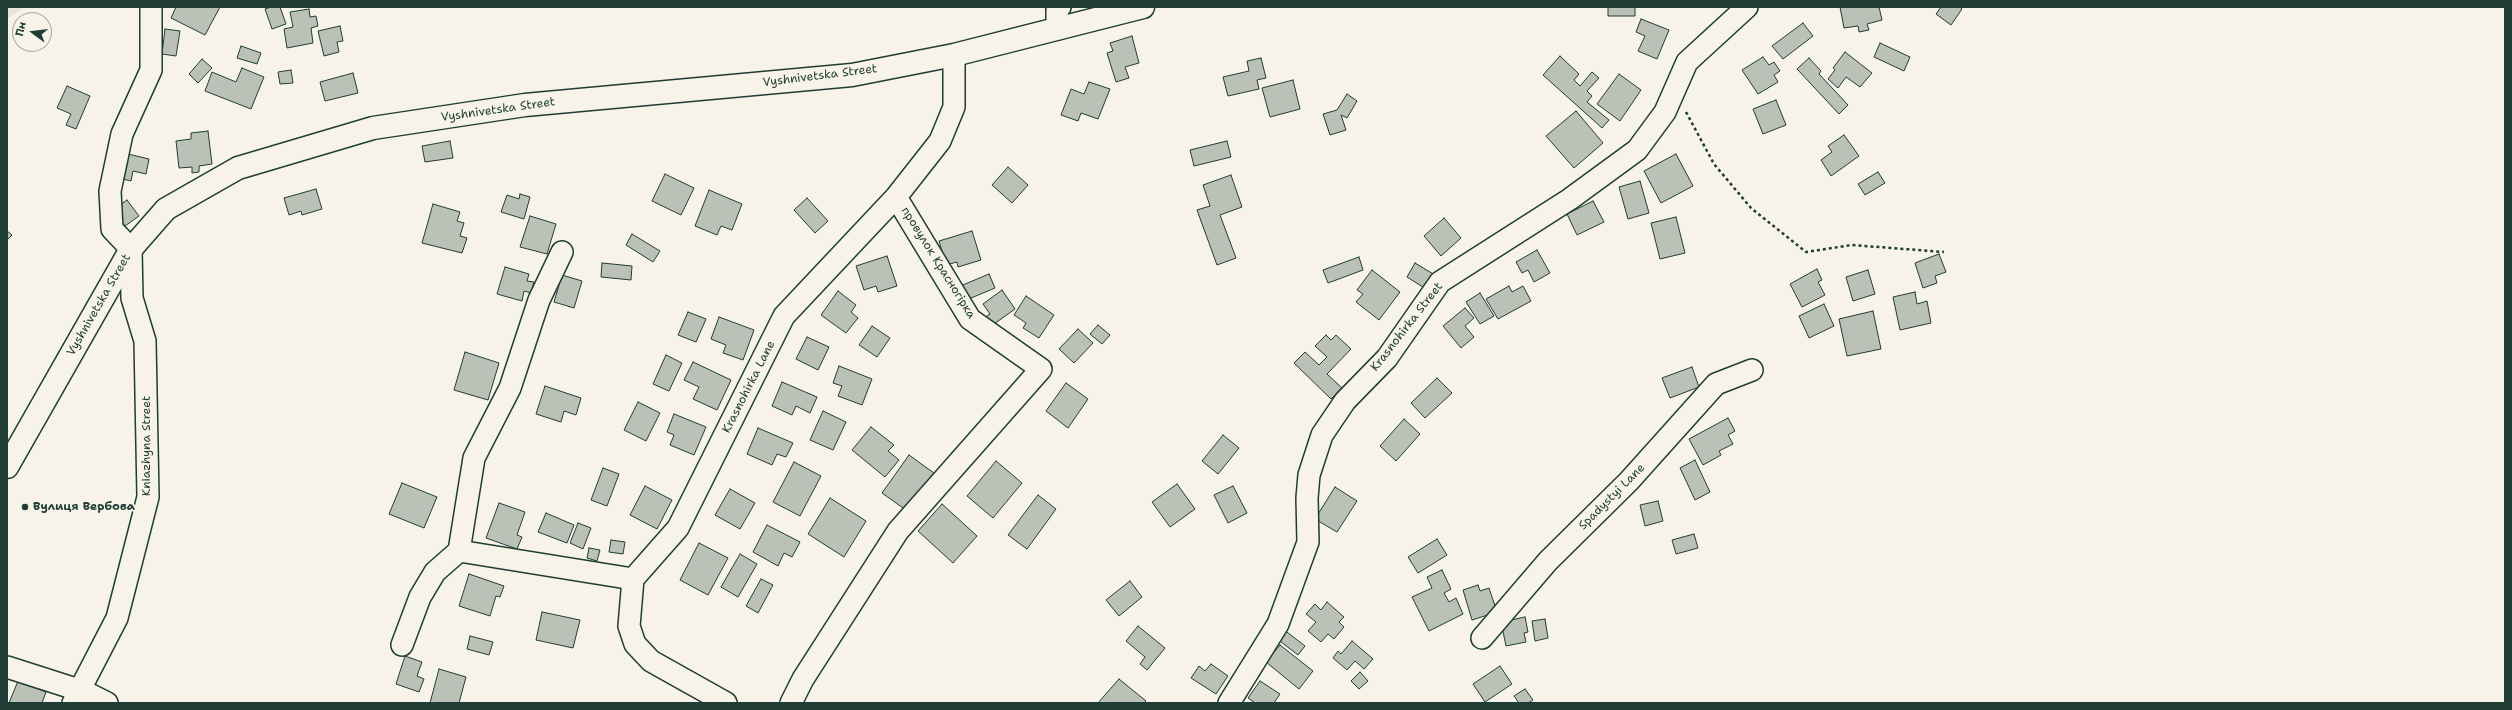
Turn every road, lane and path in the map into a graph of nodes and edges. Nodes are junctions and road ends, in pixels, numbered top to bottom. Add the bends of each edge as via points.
1 (151, 7) edge
2 (1060, 7) edge
3 (1143, 7) edge
4 (1747, 7) edge
5 (1057, 29) junction
6 (954, 55) junction
7 (1675, 91) junction
8 (896, 197) junction
9 (131, 249) junction
10 (562, 252) dead end
11 (1944, 252) dead end
12 (1752, 370) dead end
13 (9, 465) edge
14 (459, 551) junction
15 (633, 580) junction
16 (1482, 638) dead end
17 (402, 645) dead end
18 (7, 667) edge
19 (77, 697) edge
20 (107, 703) edge
21 (726, 703) edge
22 (791, 703) edge
23 (1229, 703) edge

1 - 9 street via 152,70 122,134 110,191 112,228
2 - 5 street via 1056,10
3 - 5 main road, Vyshnivetska Street
4 - 7 street, Krasnohirka Street via 1687,62
5 - 6 main road, Vyshnivetska Street
6 - 8 street, Krasnohirka Lane via 954,107 940,141
6 - 9 main road, Vyshnivetska Street via 852,75 525,105 373,128 238,168 166,209
7 - 11 path via 1714,164 1751,208 1806,252 1852,245
7 - 23 street, Krasnohirka Street via 1666,112 1637,150 1570,199 1440,282 1387,358 1345,401 1322,435 1309,475 1308,542 1281,616
8 - 15 street, Krasnohirka Lane via 784,316 678,528
8 - 22 street, провулок Красногірка via 970,320 1041,369 898,531 803,679
9 - 13 main road, Vyshnivetska Street
9 - 19 street, Kniazhyna Street via 132,298 145,341 148,496 117,618
10 - 14 street via 539,300 510,388 474,458
12 - 16 street, Spadystyi Lane via 1716,384 1629,481 1548,561
14 - 15 street
14 - 17 street via 435,572 420,597
15 - 21 street via 629,626 635,644 651,661
18 - 19 street
19 - 20 street

